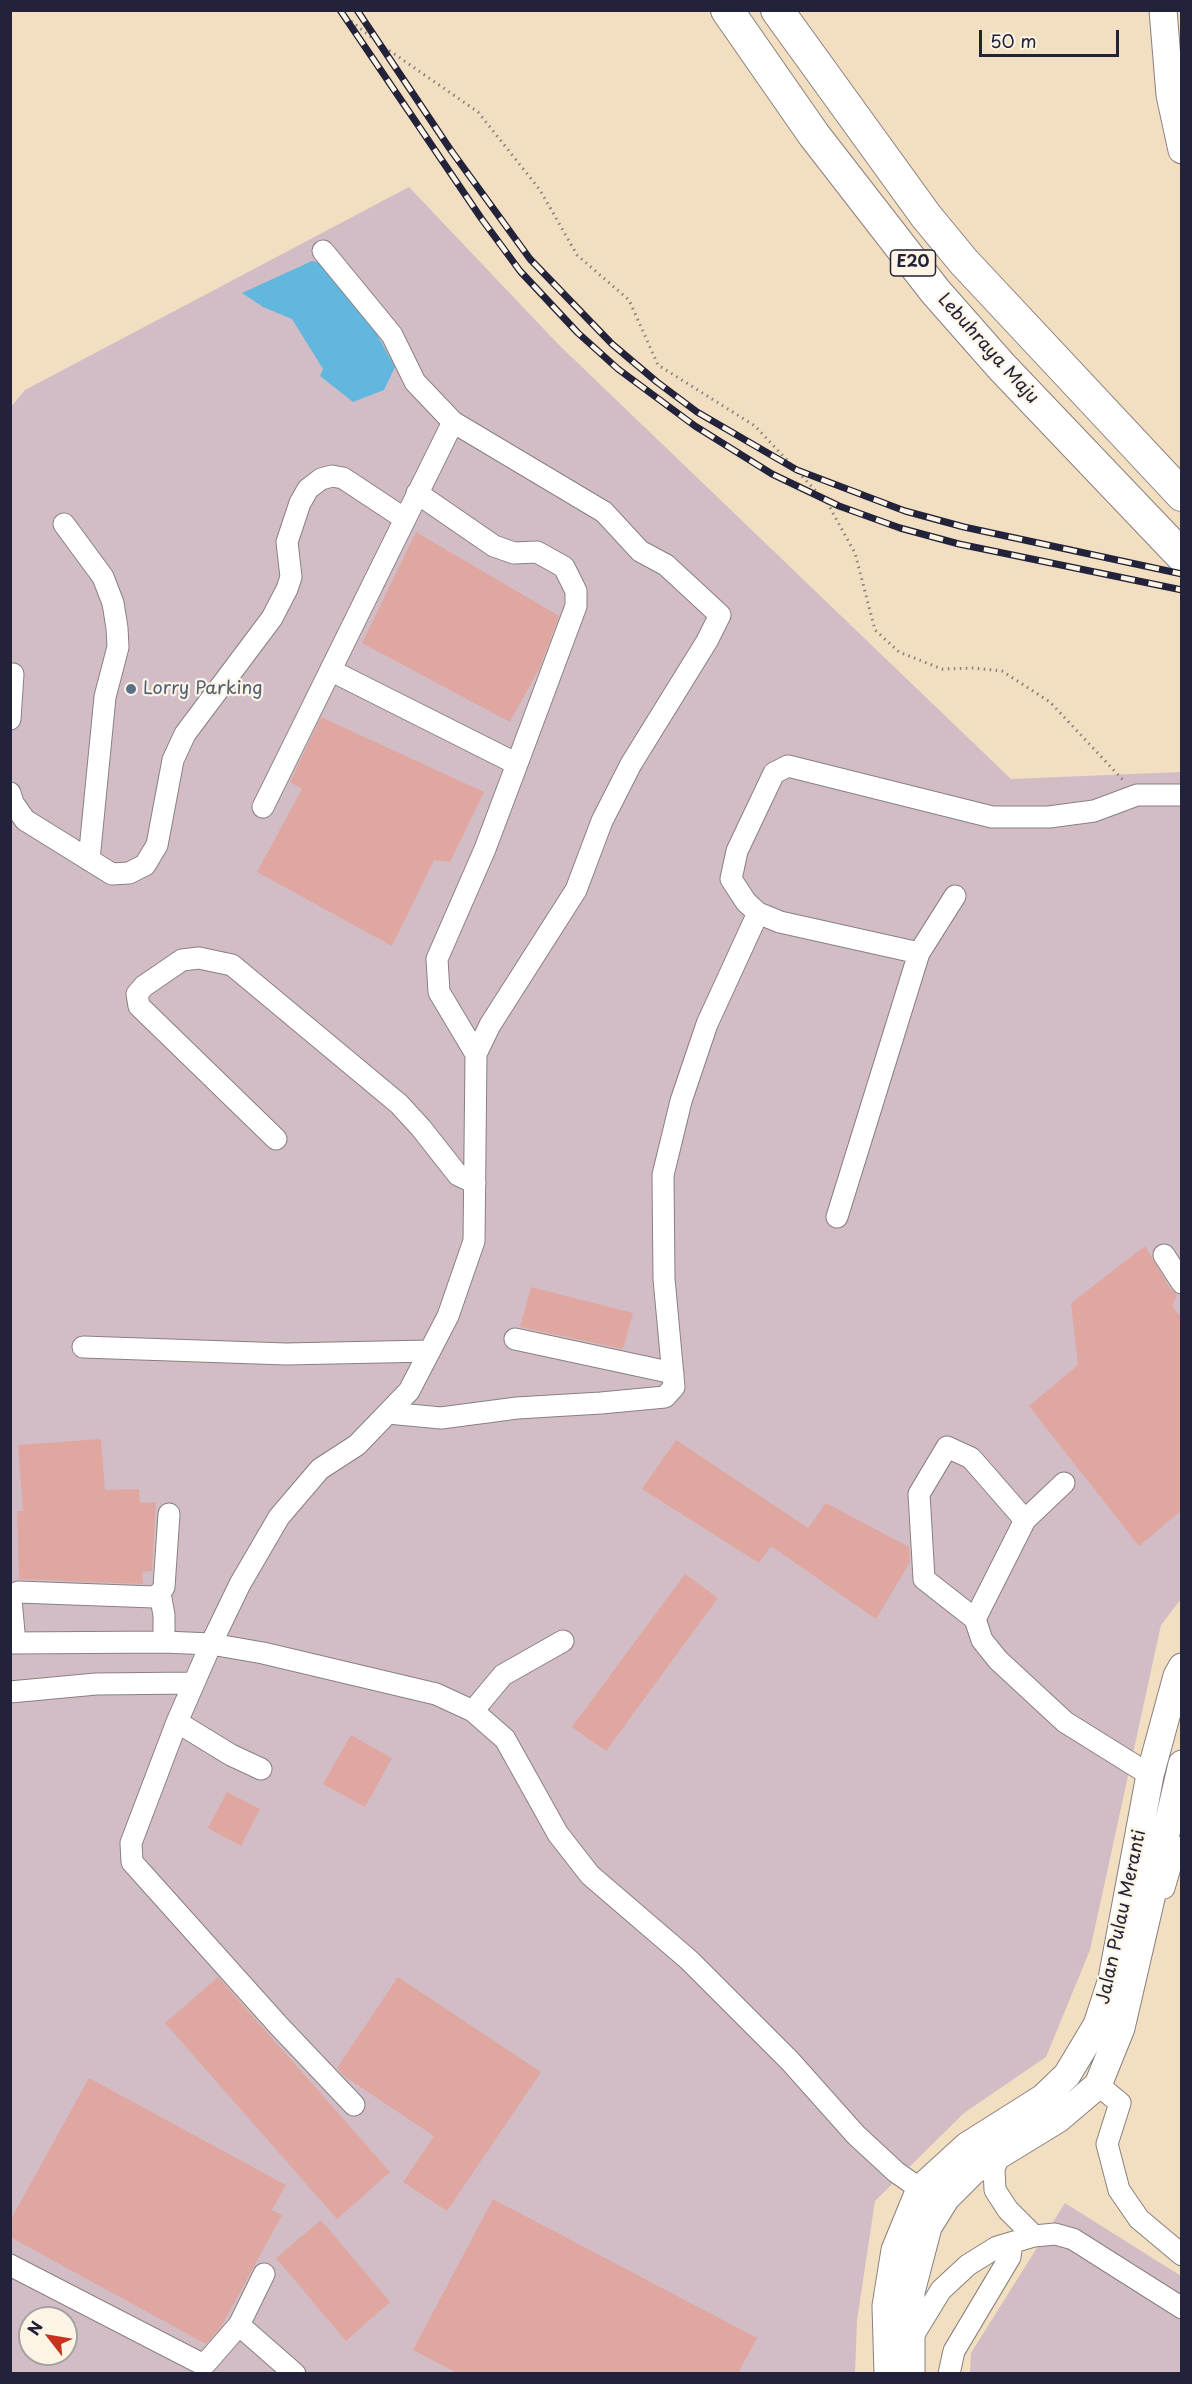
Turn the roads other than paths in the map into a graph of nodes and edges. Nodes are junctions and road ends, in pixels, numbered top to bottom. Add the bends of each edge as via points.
1 (727, 10) edge
2 (777, 10) edge
3 (1163, 10) edge
4 (1182, 150) edge
5 (323, 251) dead end
6 (453, 422) junction
7 (417, 493) junction
8 (1182, 495) edge
9 (405, 519) junction
10 (64, 525) dead end
11 (1182, 556) edge
12 (332, 670) junction
13 (13, 674) dead end
14 (10, 719) edge
15 (517, 764) junction
16 (10, 793) edge
17 (1182, 795) edge
18 (263, 807) dead end
19 (89, 860) junction
20 (955, 896) dead end
21 (758, 913) junction
22 (919, 954) junction
23 (476, 1054) junction
24 (276, 1139) dead end
25 (475, 1183) junction
26 (837, 1217) dead end
27 (1164, 1255) dead end
28 (1182, 1283) edge
29 (515, 1339) dead end
30 (83, 1347) dead end
31 (430, 1351) junction
32 (673, 1373) junction
33 (388, 1413) junction
34 (1064, 1483) dead end
35 (169, 1514) dead end
36 (1025, 1520) junction
37 (160, 1593) junction
38 (975, 1619) junction
39 (563, 1641) dead end
40 (164, 1642) junction
41 (13, 1643) edge
42 (211, 1644) junction
43 (1182, 1666) edge
44 (194, 1683) junction
45 (10, 1692) edge
46 (472, 1711) junction
47 (177, 1722) junction
48 (1182, 1764) edge
49 (261, 1769) dead end
50 (1150, 1775) junction
51 (1182, 1847) edge
52 (1137, 1961) junction
53 (1098, 2085) junction
54 (354, 2105) dead end
55 (1001, 2151) junction
56 (920, 2189) junction
57 (1035, 2236) junction
58 (1012, 2243) junction
59 (1182, 2255) edge
60 (10, 2265) edge
61 (264, 2274) dead end
62 (1182, 2308) edge
63 (239, 2325) junction
64 (910, 2342) junction
65 (295, 2373) edge
66 (888, 2373) edge
67 (911, 2373) edge
68 (949, 2373) edge

1 - 11 highway, Lebuhraya Maju / E20 via 814,135 909,258 1001,366
2 - 8 highway, E20 via 956,253
3 - 4 main road via 1170,95
5 - 6 street via 392,335 415,382
6 - 7 street
6 - 23 street via 604,512 640,551 666,565 720,615 631,764 576,890 490,1025
7 - 9 street
7 - 15 street via 494,546 514,554 537,552 564,567 576,591 576,606
9 - 12 street
9 - 19 street via 343,478 321,479 308,489 287,542 291,578 287,589 272,618 185,735 173,760 157,845 145,865 129,873 112,874
10 - 19 street via 103,577 117,628 118,646 105,697
12 - 15 street
12 - 18 street
13 - 14 street
15 - 23 street via 437,959 439,992
16 - 19 street via 25,820
17 - 21 street via 1137,795 1094,811 1049,817 992,817 788,766 774,773 737,850 731,879
20 - 22 street
21 - 22 street via 780,922
21 - 32 street via 707,1024 681,1101 663,1175 664,1279
22 - 26 street
23 - 25 street
24 - 25 street via 139,1006 137,994 144,986 182,960 199,958 232,965 399,1104 458,1176
25 - 31 street via 474,1241 448,1316
27 - 28 street
29 - 32 street
30 - 31 street via 286,1354
31 - 33 street via 409,1391
32 - 33 street via 674,1387 665,1397 441,1418
33 - 42 street via 357,1445 320,1469 279,1517
34 - 36 street
35 - 37 street via 164,1587
36 - 38 street
36 - 38 street via 971,1458 947,1447 919,1494 924,1579
37 - 40 street
37 - 41 street via 154,1597 18,1592 11,1600
38 - 50 street via 982,1640 999,1660 1065,1722
39 - 46 street via 503,1675
40 - 41 street
40 - 42 street
42 - 44 street
42 - 46 street via 436,1694
43 - 50 main road, Jalan Pulau Meranti
44 - 45 street via 96,1684
44 - 47 street
46 - 56 street via 505,1739 558,1834 590,1875 689,1960 790,2061 856,2135
47 - 49 street
47 - 54 street via 137,1821 131,1843 132,1862
48 - 52 main road, Jalan Pulau Meranti
50 - 56 main road, Jalan Pulau Meranti via 1112,1979 1097,2025 1067,2075 1043,2098 967,2146
51 - 52 street via 1171,1864
52 - 53 main road, Jalan Pulau Meranti via 1122,2028
53 - 55 main road, Jalan Pulau Meranti via 1058,2119
53 - 59 street via 1119,2103 1107,2144 1119,2190 1139,2219
55 - 57 street via 994,2169 996,2190 1008,2210
55 - 64 main road, Jalan Pulau Meranti via 946,2198 928,2227 911,2292
56 - 66 main road, Jalan Pulau Meranti via 895,2250 886,2306
57 - 58 street
57 - 62 street via 1055,2234 1073,2239
58 - 64 street via 997,2247 968,2265 941,2290
58 - 68 street via 1010,2257 954,2351
60 - 63 street via 198,2362 206,2363
61 - 63 street
63 - 65 street
64 - 67 main road, Jalan Pulau Meranti

